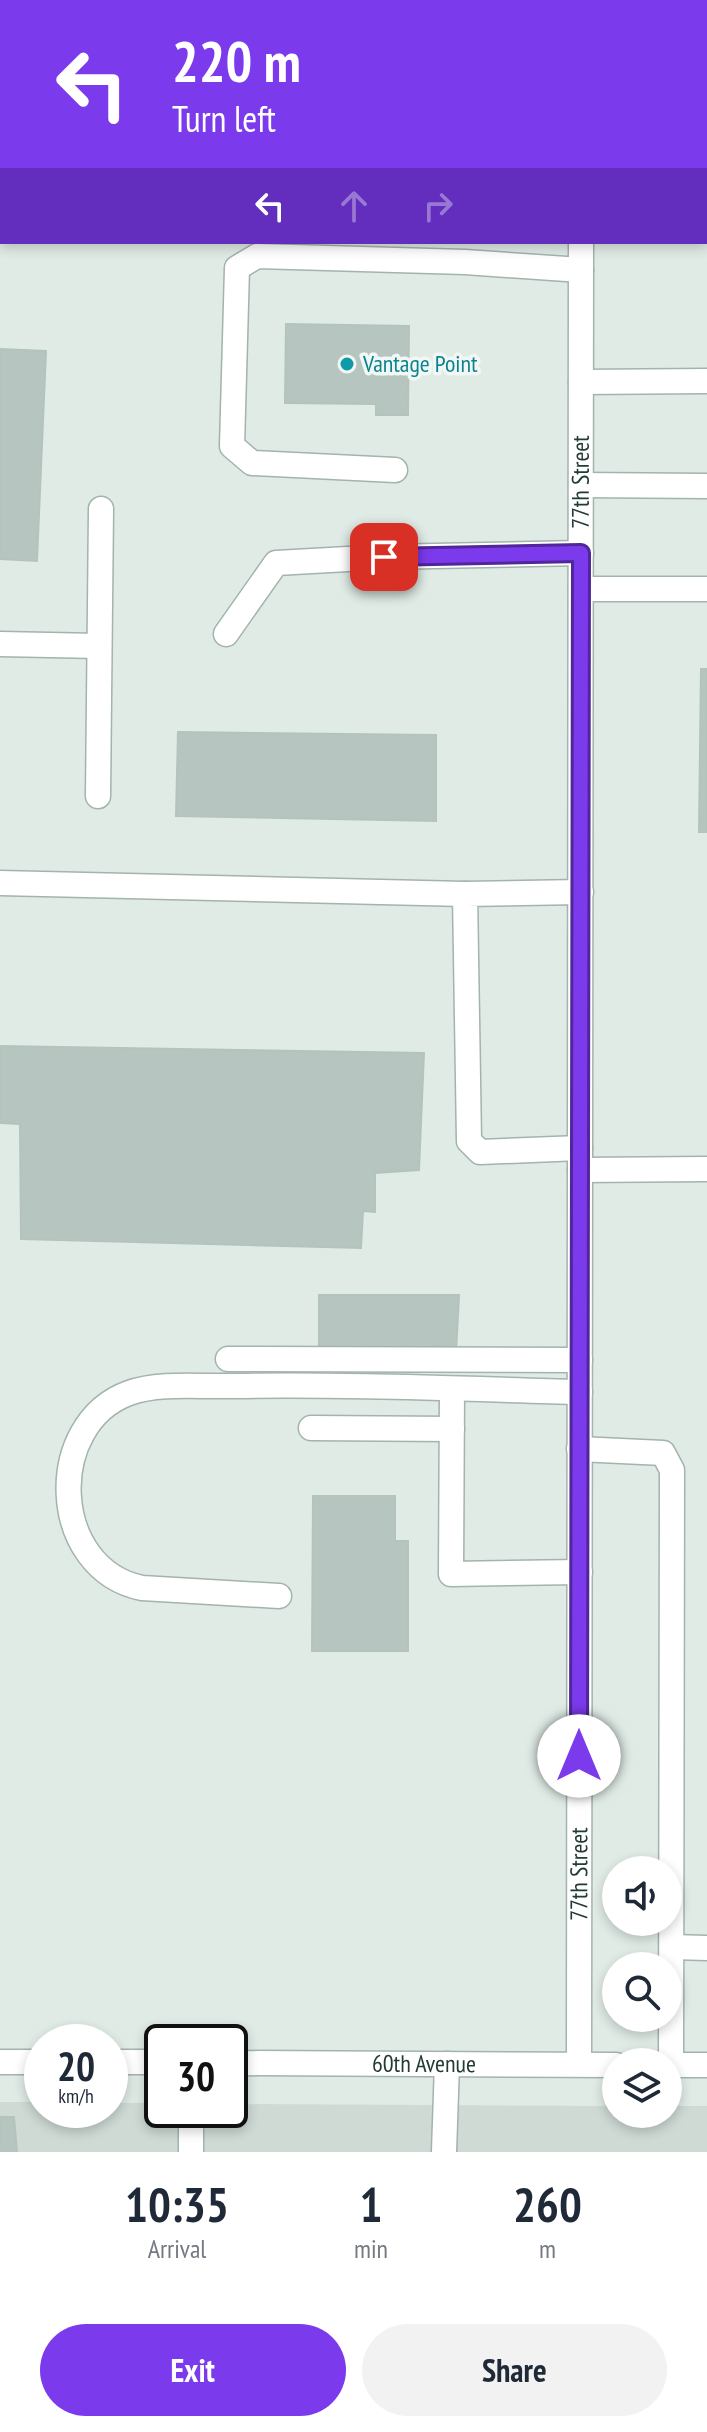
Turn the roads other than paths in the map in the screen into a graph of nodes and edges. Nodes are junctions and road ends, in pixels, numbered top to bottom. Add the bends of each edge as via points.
1 (581, 244) edge
2 (581, 270) junction
3 (707, 381) edge
4 (581, 382) junction
5 (395, 470) dead end
6 (581, 485) junction
7 (707, 486) edge
8 (101, 509) dead end
9 (581, 553) junction
10 (581, 589) junction
11 (707, 589) edge
12 (226, 634) dead end
13 (0, 644) edge
14 (99, 646) junction
15 (98, 796) dead end
16 (0, 883) edge
17 (581, 892) junction
18 (465, 894) junction
19 (580, 1159) junction
20 (707, 1169) edge
21 (228, 1359) dead end
22 (580, 1360) junction
23 (452, 1389) junction
24 (580, 1392) junction
25 (311, 1428) dead end
26 (452, 1429) junction
27 (579, 1449) junction
28 (580, 1572) junction
29 (279, 1596) dead end
30 (672, 1947) junction
31 (707, 1948) edge
32 (669, 2048) edge
33 (0, 2062) edge
34 (24, 2062) edge
35 (248, 2063) edge
36 (447, 2064) junction
37 (579, 2064) junction
38 (602, 2065) edge
39 (682, 2065) edge
40 (707, 2065) edge
41 (191, 2128) edge
42 (191, 2152) edge
43 (444, 2152) edge

1 - 2 street, 77th Street
2 - 4 street, 77th Street
2 - 5 street via 257,256 237,268 232,446 252,463
3 - 4 street
4 - 6 street, 77th Street
6 - 7 street
6 - 9 street, 77th Street
8 - 14 street
9 - 10 street, 77th Street
9 - 12 street via 276,563
10 - 11 street
10 - 17 street, 77th Street
13 - 14 street
14 - 15 street
16 - 18 street
17 - 18 street
17 - 19 street, 77th Street
18 - 19 street via 469,1141 480,1152
19 - 20 street
19 - 22 street, 77th Street
21 - 22 street
22 - 24 street, 77th Street
23 - 24 street
23 - 26 street
23 - 29 street via 150,1388 111,1401 93,1418 70,1468 69,1514 74,1531 107,1574 123,1585 142,1588
24 - 27 street, 77th Street
25 - 26 street
26 - 28 street via 451,1574
27 - 28 street, 77th Street
27 - 30 street via 663,1453 672,1470
28 - 37 street, 77th Street
30 - 31 street
30 - 32 street
33 - 34 street
35 - 36 street, 60th Avenue
36 - 37 street, 60th Avenue
36 - 43 street
37 - 38 street, 60th Avenue
39 - 40 street
41 - 42 street

